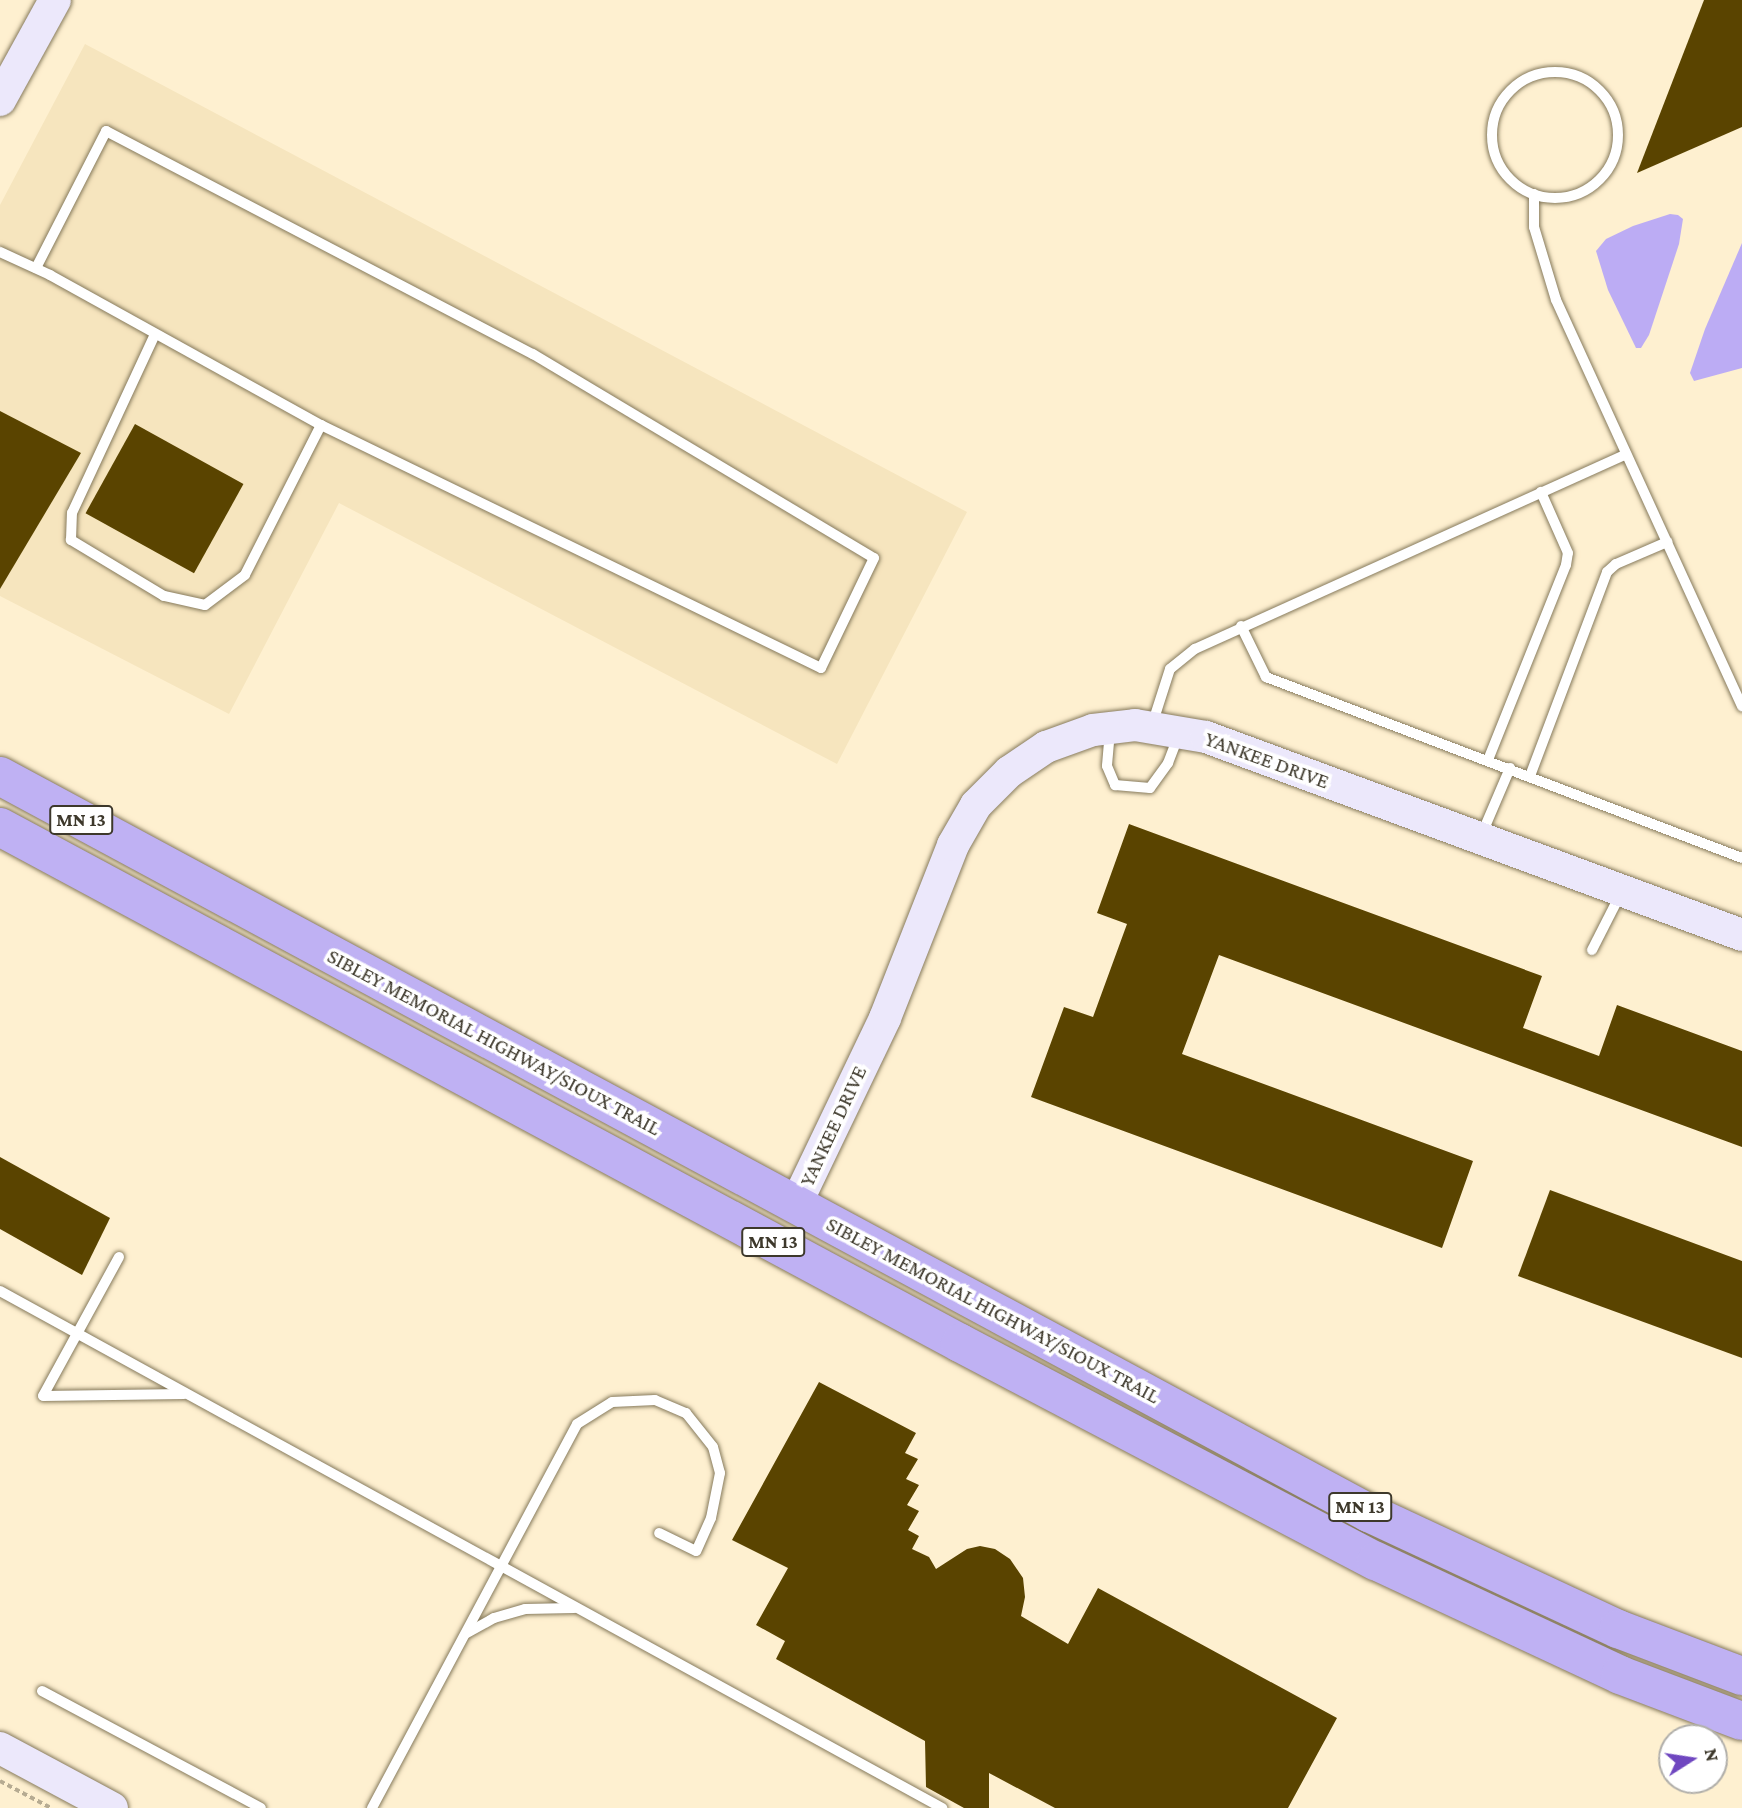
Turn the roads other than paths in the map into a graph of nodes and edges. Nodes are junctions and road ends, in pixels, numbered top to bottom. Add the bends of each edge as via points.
1 (55, 0) edge
2 (0, 100) edge
3 (1534, 194) junction
4 (0, 252) edge
5 (36, 268) junction
6 (155, 334) junction
7 (321, 425) junction
8 (1626, 454) junction
9 (1541, 492) junction
10 (1667, 542) junction
11 (1241, 626) junction
12 (1742, 705) edge
13 (1110, 728) junction
14 (1166, 730) junction
15 (1488, 760) junction
16 (1510, 768) junction
17 (0, 776) edge
18 (1530, 776) junction
19 (0, 827) edge
20 (1480, 838) junction
21 (1742, 858) edge
22 (1622, 891) junction
23 (1742, 935) edge
24 (1592, 950) dead end
25 (796, 1204) junction
26 (119, 1257) dead end
27 (0, 1291) edge
28 (76, 1332) junction
29 (187, 1394) junction
30 (659, 1533) dead end
31 (503, 1567) junction
32 (577, 1608) junction
33 (467, 1633) junction
34 (1742, 1676) edge
35 (42, 1690) dead end
36 (1742, 1721) edge
37 (0, 1748) edge
38 (920, 1802) edge
39 (107, 1807) edge
40 (261, 1808) edge
41 (372, 1808) edge
42 (942, 1808) edge

1 - 2 street
3 - 3 lane via 1572,197 1596,184 1612,164 1618,145 1617,120 1605,96 1583,78 1544,72 1524,79 1507,93 1496,111 1493,150 1502,170 1521,189
3 - 8 lane via 1534,227 1556,300
4 - 5 lane
5 - 6 lane
5 - 7 lane via 106,131 533,354 874,558 821,668
6 - 7 lane
6 - 7 lane via 72,513 71,540 164,596 205,605 245,575
8 - 9 lane
8 - 10 lane
9 - 11 lane
9 - 15 lane via 1568,553 1566,565
10 - 12 lane
10 - 18 lane via 1607,572
11 - 14 lane via 1195,649 1170,669
11 - 15 lane via 1266,677
13 - 14 street, YANKEE DRIVE via 1135,725
13 - 14 lane via 1107,766 1115,785 1150,788 1168,763
13 - 25 street, YANKEE DRIVE via 1046,747 1009,772 976,805 953,845 885,1018
14 - 20 street, YANKEE DRIVE via 1206,737
15 - 16 lane
16 - 18 lane
16 - 20 lane
17 - 25 highway, SIBLEY MEMORIAL HIGHWAY/SIOUX TRAIL / MN 13
18 - 21 lane
19 - 36 highway, SIBLEY MEMORIAL HIGHWAY/SIOUX TRAIL / MN 13 via 1376,1561 1620,1675
20 - 22 street, YANKEE DRIVE
22 - 23 street, YANKEE DRIVE
22 - 24 lane
25 - 34 highway, SIBLEY MEMORIAL HIGHWAY/SIOUX TRAIL / MN 13 via 1369,1513 1618,1629
26 - 28 lane
27 - 28 lane
28 - 29 lane
28 - 29 lane via 43,1395
29 - 31 lane
30 - 31 lane via 696,1552 711,1518 720,1473 713,1447 686,1413 654,1399 612,1402 577,1423
31 - 32 lane
31 - 33 lane
32 - 33 lane via 525,1609 494,1618
32 - 38 lane
33 - 41 lane
35 - 40 lane
37 - 39 street
38 - 42 lane

